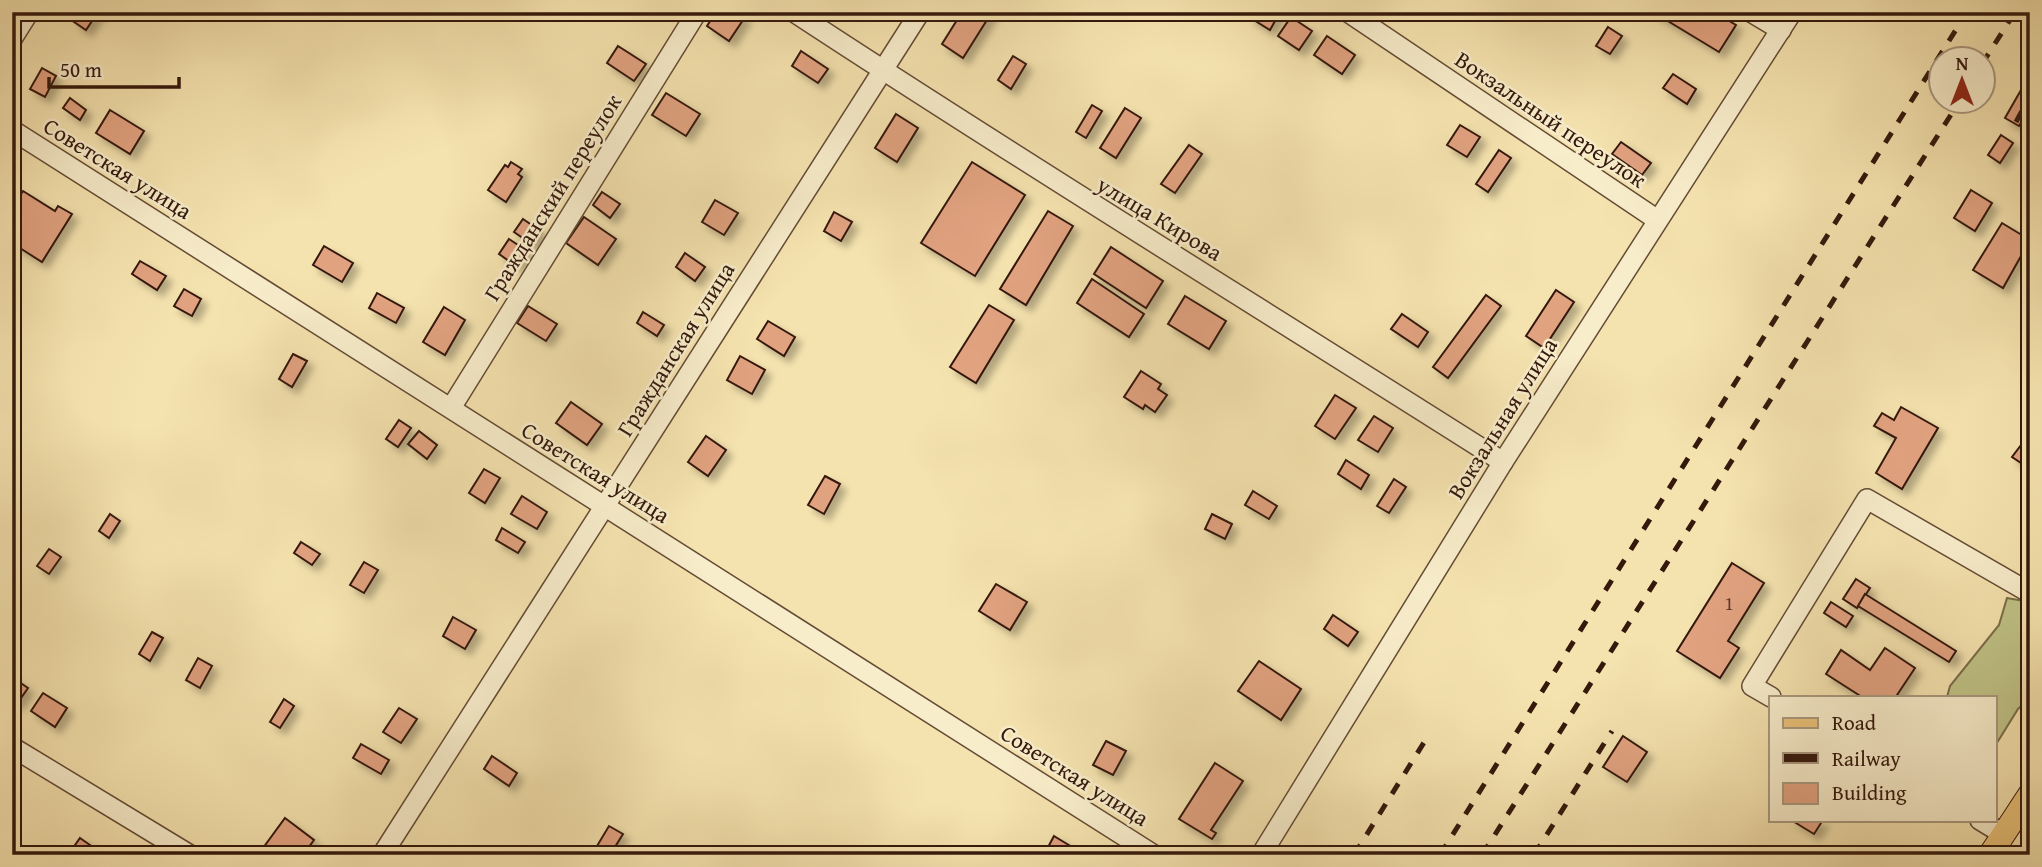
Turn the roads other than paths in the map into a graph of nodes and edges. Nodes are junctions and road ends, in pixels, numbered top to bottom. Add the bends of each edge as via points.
1 (29, 12) edge
2 (697, 12) edge
3 (794, 12) edge
4 (920, 12) edge
5 (1348, 12) edge
6 (1751, 12) edge
7 (1792, 12) edge
8 (1781, 30) junction
9 (12, 39) edge
10 (883, 71) junction
11 (12, 130) edge
12 (1656, 219) junction
13 (451, 408) junction
14 (1503, 461) junction
15 (606, 507) junction
16 (2030, 593) edge
17 (1769, 696) edge
18 (12, 747) edge
19 (2030, 794) edge
20 (1983, 822) edge
21 (2003, 834) junction
22 (190, 855) edge
23 (382, 855) edge
24 (1154, 855) edge
25 (1261, 855) edge
26 (1990, 855) edge

1 - 9 street
2 - 13 street, Гражданский переулок
3 - 10 street, улица Кирова
4 - 10 street, Гражданская улица
5 - 12 street, Вокзальный переулок
6 - 8 street
7 - 8 street, Вокзальная улица
8 - 12 street, Вокзальная улица
10 - 14 street, улица Кирова
10 - 15 street, Гражданская улица
11 - 13 street, Советская улица
12 - 14 street, Вокзальная улица
13 - 15 street, Советская улица
14 - 25 street, Вокзальная улица
15 - 23 street, Гражданская улица
15 - 24 street, Советская улица
16 - 17 street via 1867,499 1752,686
18 - 22 street
19 - 21 main road
20 - 21 street
21 - 26 main road

